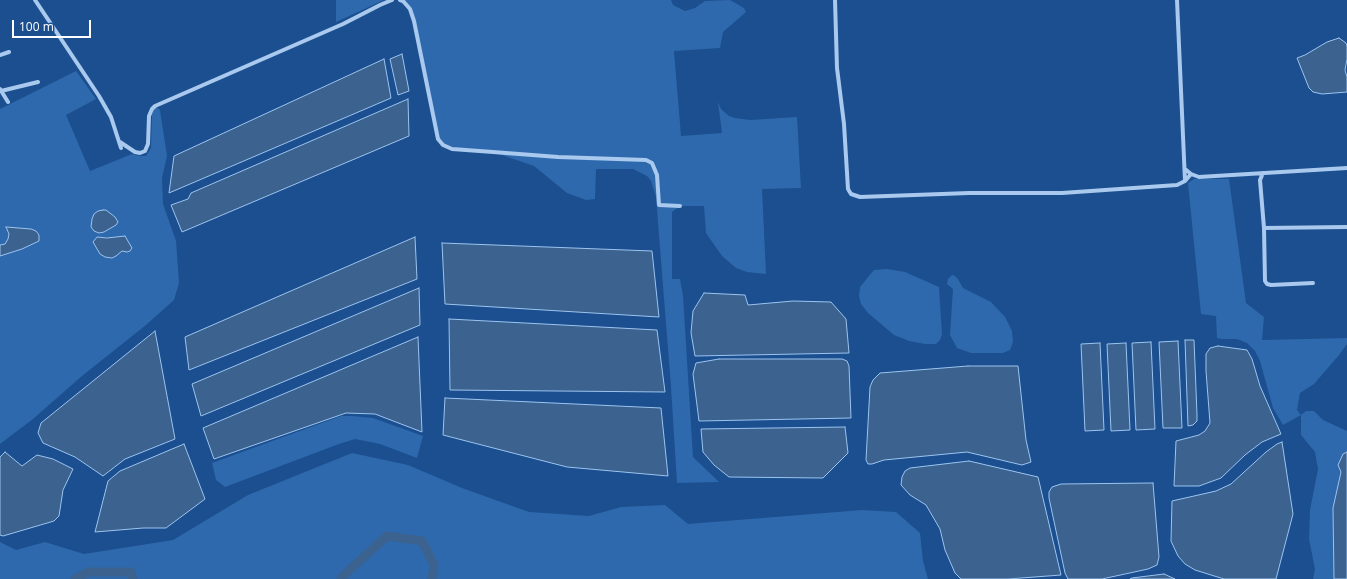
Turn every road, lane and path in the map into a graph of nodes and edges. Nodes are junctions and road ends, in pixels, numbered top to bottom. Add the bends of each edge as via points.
1 (35, 0) edge
2 (392, 0) edge
3 (400, 0) edge
4 (836, 0) edge
5 (1177, 0) edge
6 (9, 52) dead end
7 (0, 55) edge
8 (38, 82) dead end
9 (0, 90) edge
10 (8, 102) dead end
11 (120, 142) junction
12 (121, 148) dead end
13 (1347, 168) edge
14 (1185, 169) junction
15 (1263, 173) junction
16 (1191, 174) junction
17 (1252, 174) junction
18 (1260, 180) junction
19 (1185, 181) junction
20 (680, 206) dead end
21 (1347, 227) edge
22 (1264, 228) junction
23 (1313, 283) dead end

1 - 11 street via 99,96 111,117
2 - 11 street via 155,106 149,116 148,148 145,151 135,152
3 - 20 street via 410,9 414,21 438,139 443,145 452,149 486,152 646,160 652,163 657,175 659,205
4 - 19 street via 837,68 848,189 851,194 860,197 1062,193 1176,185
5 - 14 street
6 - 7 street
8 - 9 street
9 - 10 street
11 - 12 street
13 - 15 street
14 - 16 street
14 - 19 street
15 - 17 street
15 - 18 street
16 - 17 street via 1200,177
16 - 19 street
17 - 18 street
18 - 22 street
21 - 22 street
22 - 23 street via 1267,284

